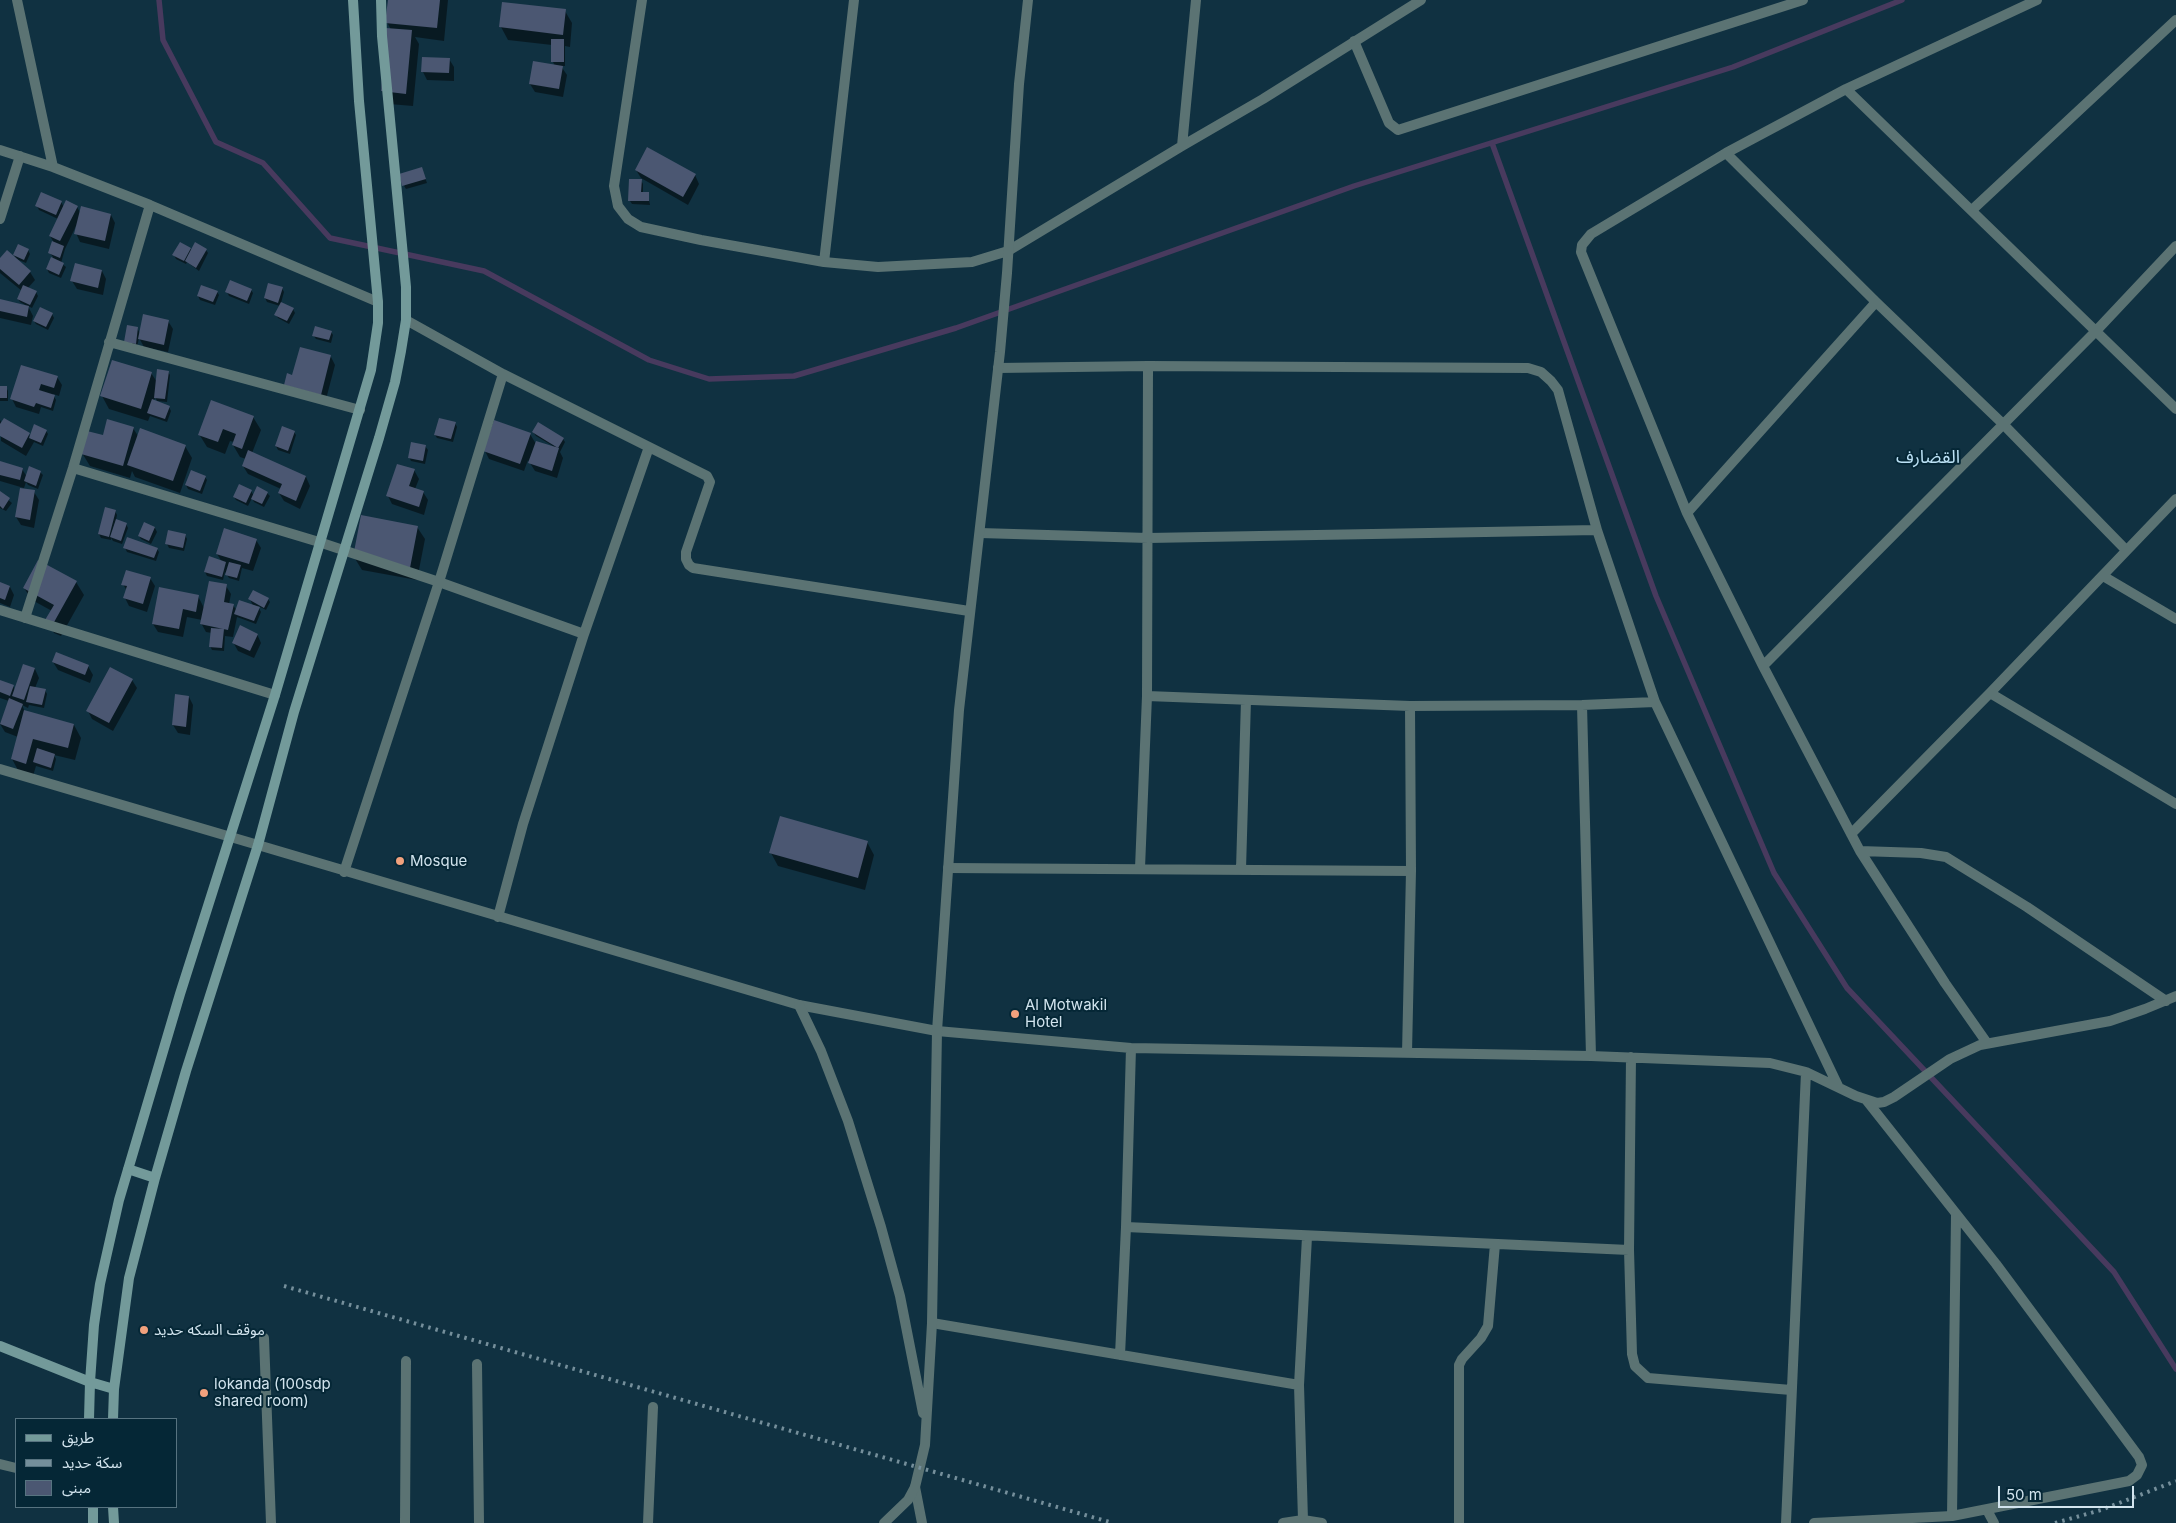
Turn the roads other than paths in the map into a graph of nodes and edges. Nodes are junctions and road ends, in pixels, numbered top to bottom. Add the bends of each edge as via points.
1 (17, 0) edge
2 (353, 0) edge
3 (381, 0) edge
4 (642, 0) edge
5 (854, 0) edge
6 (1028, 0) edge
7 (1196, 0) edge
8 (1403, 0) edge
9 (1421, 0) edge
10 (1803, 0) edge
11 (2037, 0) edge
12 (1787, 2) edge
13 (1402, 11) junction
14 (2176, 20) edge
15 (1354, 41) junction
16 (1846, 89) junction
17 (1182, 146) junction
18 (0, 150) edge
19 (1726, 152) junction
20 (20, 156) junction
21 (53, 167) junction
22 (150, 205) junction
23 (1972, 210) junction
24 (0, 219) edge
25 (2176, 246) edge
26 (1008, 252) junction
27 (824, 262) junction
28 (378, 302) junction
29 (1876, 302) junction
30 (406, 320) junction
31 (2096, 331) junction
32 (109, 342) junction
33 (1148, 366) junction
34 (998, 368) junction
35 (503, 374) junction
36 (360, 410) junction
37 (2176, 410) edge
38 (2003, 424) junction
39 (649, 447) junction
40 (73, 468) junction
41 (2176, 499) edge
42 (1687, 513) junction
43 (1596, 530) junction
44 (980, 533) junction
45 (1148, 538) junction
46 (319, 542) junction
47 (2126, 550) junction
48 (345, 552) junction
49 (2103, 576) junction
50 (438, 582) junction
51 (0, 610) edge
52 (969, 612) junction
53 (24, 618) junction
54 (2176, 619) edge
55 (584, 634) junction
56 (1763, 666) junction
57 (1990, 693) junction
58 (275, 695) junction
59 (1147, 696) junction
60 (1246, 700) junction
61 (1655, 702) junction
62 (1582, 705) junction
63 (1410, 706) junction
64 (0, 769) edge
65 (2176, 804) edge
66 (1851, 834) junction
67 (231, 837) junction
68 (258, 845) junction
69 (1860, 851) junction
70 (948, 868) junction
71 (1140, 868) junction
72 (1241, 869) junction
73 (1411, 871) junction
74 (344, 872) junction
75 (498, 917) junction
76 (2176, 996) edge
77 (2166, 1001) junction
78 (799, 1005) junction
79 (937, 1031) junction
80 (1987, 1043) junction
81 (1131, 1048) junction
82 (1407, 1053) junction
83 (1592, 1056) junction
84 (1631, 1057) junction
85 (1806, 1072) junction
86 (1838, 1086) junction
87 (1867, 1101) junction
88 (128, 1169) junction
89 (156, 1178) junction
90 (1956, 1214) junction
91 (1126, 1227) junction
92 (1307, 1236) junction
93 (1495, 1244) junction
94 (1629, 1250) junction
95 (932, 1323) junction
96 (264, 1338) dead end
97 (0, 1346) edge
98 (1120, 1355) junction
99 (406, 1361) dead end
100 (477, 1364) dead end
101 (90, 1382) junction
102 (1299, 1385) junction
103 (114, 1389) junction
104 (1791, 1390) junction
105 (652, 1407) dead end
106 (89, 1418) edge
107 (113, 1418) edge
108 (925, 1421) junction
109 (0, 1464) edge
110 (15, 1468) edge
111 (915, 1487) junction
112 (93, 1508) edge
113 (113, 1508) edge
114 (1987, 1510) junction
115 (1952, 1516) junction
116 (1303, 1520) junction
117 (93, 1523) edge
118 (114, 1523) edge
119 (270, 1523) edge
120 (405, 1523) edge
121 (479, 1523) edge
122 (648, 1523) edge
123 (884, 1523) edge
124 (922, 1523) edge
125 (1283, 1523) edge
126 (1322, 1523) edge
127 (1459, 1523) edge
128 (1786, 1523) edge
129 (1814, 1523) edge
130 (1994, 1523) edge

1 - 21 street
2 - 28 main road
3 - 30 main road via 406,287
4 - 27 street via 614,186 618,206 628,219 641,227
5 - 27 street
6 - 26 street
7 - 17 street
8 - 13 street
9 - 13 street
10 - 12 street
11 - 16 street
12 - 15 street via 1398,130 1389,123
13 - 15 street
14 - 23 street
15 - 17 street
16 - 19 street
16 - 23 street
17 - 26 street
18 - 20 street
19 - 29 street
19 - 42 street via 1591,234 1582,245 1582,252
20 - 21 street
20 - 24 street
21 - 22 street
22 - 28 street
22 - 32 street
23 - 31 street
25 - 31 street
26 - 27 street via 972,262 888,266
26 - 34 street
28 - 36 main road via 375,345
29 - 38 street
29 - 42 street
30 - 35 street
30 - 48 main road via 395,382
31 - 37 street
31 - 38 street
32 - 36 street
32 - 40 street
33 - 34 street
33 - 43 street via 1528,368 1541,372 1558,390
33 - 45 street
34 - 44 street
35 - 39 street
35 - 50 street
36 - 46 main road
38 - 47 street
38 - 56 street
39 - 52 street via 709,478 686,552 689,566
39 - 55 street
40 - 46 street
40 - 53 street
41 - 47 street
42 - 56 street
43 - 45 street
43 - 61 street
44 - 45 street
44 - 52 street
45 - 59 street
46 - 48 street
46 - 58 main road
47 - 49 street
48 - 50 street
48 - 68 main road via 294,712
49 - 54 street
49 - 57 street
50 - 55 street
50 - 74 street
51 - 53 street
52 - 70 street
53 - 58 street
55 - 75 street via 523,824
56 - 66 street
57 - 65 street
57 - 66 street
58 - 67 main road
59 - 60 street
59 - 71 street
60 - 63 street
60 - 72 street
61 - 62 street
61 - 86 street
62 - 63 street
62 - 83 street
63 - 73 street
64 - 67 street
66 - 69 street
67 - 68 street
67 - 88 main road
68 - 74 street
68 - 89 main road via 186,1071
69 - 77 street via 1946,857 2027,907
69 - 80 street
70 - 71 street
70 - 79 street
71 - 72 street
72 - 73 street
73 - 82 street
74 - 75 street
75 - 78 street
76 - 77 street
77 - 80 street via 2110,1020
78 - 79 street
78 - 108 street via 848,1121 881,1227 900,1296
79 - 81 street
79 - 95 street
80 - 87 street via 1950,1059 1884,1102
81 - 82 street
81 - 91 street
82 - 83 street
83 - 84 street
84 - 85 street via 1770,1063
84 - 94 street
85 - 86 street
85 - 104 street
86 - 87 street
87 - 90 street
88 - 89 main road
88 - 101 main road via 100,1284
89 - 103 main road via 130,1278
90 - 114 street via 2142,1465 2138,1475 2129,1481
90 - 115 street
91 - 92 street
91 - 98 street
92 - 93 street
92 - 102 street
93 - 94 street
93 - 127 street via 1488,1326 1459,1365
94 - 104 street via 1632,1354 1641,1373 1648,1378
95 - 98 street
95 - 108 street
96 - 119 street
97 - 101 main road
98 - 102 street
99 - 120 street
100 - 121 street
101 - 103 main road
101 - 106 main road
102 - 116 street
103 - 107 main road
104 - 128 street
105 - 122 street
108 - 111 street via 925,1445
109 - 110 street
111 - 123 street via 908,1500
111 - 124 street
112 - 117 main road
113 - 118 main road
114 - 115 street
114 - 130 street
115 - 129 street
116 - 125 street
116 - 126 street

